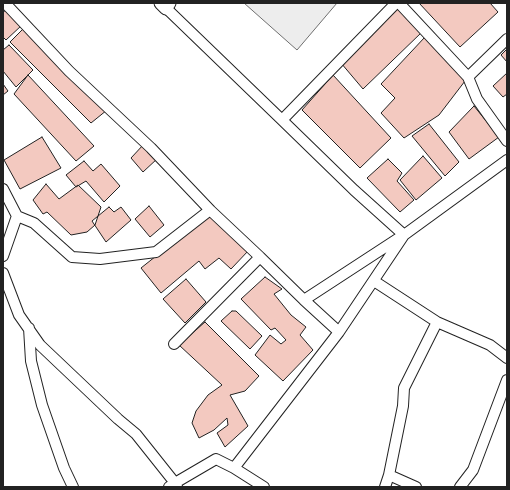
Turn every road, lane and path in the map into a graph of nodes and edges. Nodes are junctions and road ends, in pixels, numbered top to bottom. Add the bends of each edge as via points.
1 (5, 3) edge
2 (397, 3) edge
3 (165, 5) edge
4 (507, 39) edge
5 (468, 77) junction
6 (282, 120) junction
7 (507, 141) edge
8 (507, 160) edge
9 (3, 189) edge
10 (210, 210) junction
11 (17, 216) junction
12 (404, 235) junction
13 (3, 256) edge
14 (260, 257) junction
15 (3, 273) edge
16 (374, 281) junction
17 (304, 300) junction
18 (437, 322) junction
19 (28, 328) junction
20 (339, 332) junction
21 (174, 344) dead end
22 (507, 358) edge
23 (507, 380) edge
24 (234, 468) junction
25 (389, 475) junction
26 (174, 486) edge
27 (73, 487) edge
28 (264, 487) edge
29 (385, 487) edge
30 (416, 487) edge
31 (460, 487) edge

1 - 10 street via 69,71 151,148
2 - 5 street
2 - 6 street
3 - 6 street
4 - 5 street
5 - 7 street via 477,100
6 - 12 street
8 - 12 street
9 - 11 street
10 - 11 street via 156,252 100,259 72,257 34,223
10 - 14 street
11 - 13 street
12 - 16 street
12 - 17 street
14 - 17 street
14 - 21 street
15 - 19 street
16 - 18 street
16 - 20 street
17 - 20 street
18 - 22 street via 490,345
18 - 25 street via 404,388 403,406
19 - 26 street via 40,345 136,434
19 - 27 street via 31,361 42,405
20 - 24 street
23 - 31 street via 473,470
24 - 26 street via 216,459
24 - 28 street
25 - 29 street
25 - 30 street

